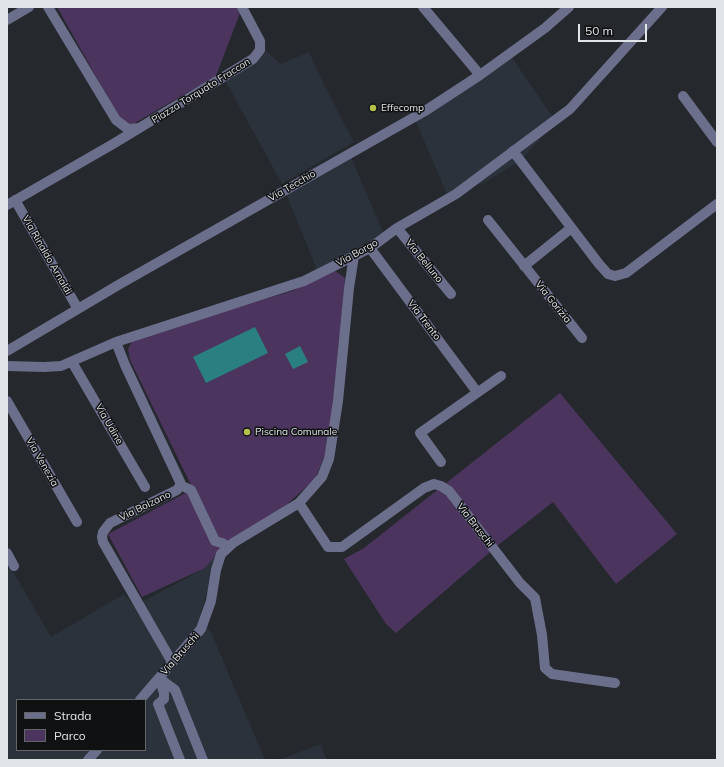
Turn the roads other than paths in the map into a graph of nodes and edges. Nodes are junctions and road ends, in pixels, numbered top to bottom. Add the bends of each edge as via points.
1 (29, 7) edge
2 (48, 7) edge
3 (242, 7) edge
4 (569, 7) edge
5 (662, 7) edge
6 (425, 8) edge
7 (7, 20) edge
8 (480, 75) junction
9 (683, 96) dead end
10 (116, 120) junction
11 (140, 128) junction
12 (717, 142) edge
13 (113, 144) junction
14 (513, 151) junction
15 (11, 203) edge
16 (717, 204) edge
17 (488, 220) dead end
18 (397, 228) junction
19 (570, 228) junction
20 (370, 248) junction
21 (354, 256) junction
22 (524, 266) junction
23 (451, 294) dead end
24 (78, 309) junction
25 (582, 338) dead end
26 (116, 342) junction
27 (7, 352) edge
28 (72, 362) junction
29 (7, 366) edge
30 (501, 376) dead end
31 (477, 392) junction
32 (7, 402) edge
33 (441, 462) dead end
34 (180, 485) junction
35 (145, 486) dead end
36 (300, 503) junction
37 (77, 522) dead end
38 (228, 548) junction
39 (7, 553) edge
40 (14, 566) dead end
41 (172, 662) junction
42 (159, 678) junction
43 (615, 683) dead end
44 (141, 699) edge
45 (96, 751) edge
46 (88, 760) edge
47 (180, 760) edge
48 (203, 760) edge

1 - 7 street
2 - 10 street
3 - 11 street, Piazza Torquato Fraccon via 260,41 260,50 253,59
4 - 8 street, Via Tecchio via 545,28
5 - 14 street, Via Borgo via 570,109
6 - 8 street
8 - 24 street, Via Tecchio via 424,111
9 - 12 street
10 - 11 street, Piazza Torquato Fraccon via 128,129
10 - 13 street via 118,135
11 - 13 street, Piazza Torquato Fraccon
13 - 15 street, Piazza Torquato Fraccon
14 - 18 street, Via Borgo via 456,194
14 - 19 street
15 - 24 street, Via Rinaldo Arnaldi
16 - 19 street via 626,273 615,276 608,274
17 - 22 street, Via Gorizia
18 - 20 street, Via Borgo
18 - 23 street, Via Belluno
19 - 22 street
20 - 21 street, Via Borgo
20 - 31 street, Via Trento
21 - 26 street, Via Borgo via 304,281
21 - 36 street, Via Bruschi via 329,459 322,477
22 - 25 street, Via Gorizia
24 - 27 street, Via Tecchio
26 - 28 street, Via Borgo
26 - 34 street, Via Bolzano via 181,482
28 - 29 street, Via Borgo via 61,366
28 - 35 street, Via Udine
30 - 31 street
31 - 33 street via 420,433
32 - 37 street, Via Venezia
34 - 38 street via 191,490 215,541
34 - 41 street, Via Bolzano via 178,490 110,523 102,537
36 - 38 street, Via Bruschi
36 - 43 street, Via Bruschi via 328,547 342,547 424,488 434,484 441,486 449,491 520,583 535,598 545,668 552,674
38 - 41 street, Via Bruschi via 222,554 216,570 211,601 201,629
39 - 40 street
41 - 42 street, Via Bruschi
42 - 44 street, Via Bruschi
42 - 47 street via 164,698 158,704
42 - 48 street via 175,690
45 - 46 street

